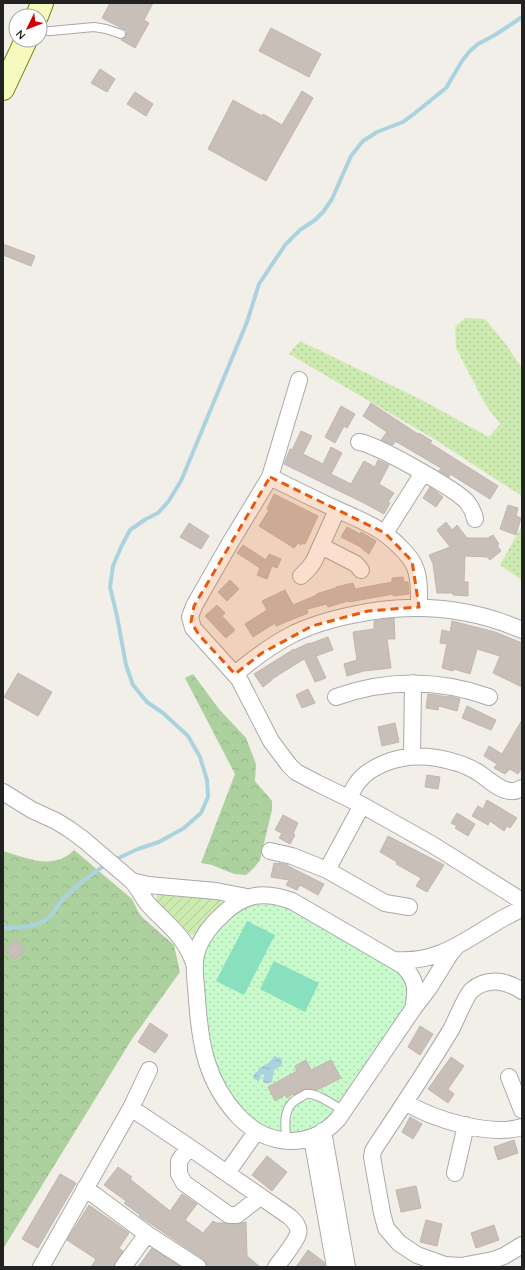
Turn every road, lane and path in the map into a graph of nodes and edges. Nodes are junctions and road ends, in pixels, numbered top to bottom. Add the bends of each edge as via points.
1 (48, 32) edge
2 (121, 34) dead end
3 (22, 48) edge
4 (3, 89) edge
5 (299, 380) dead end
6 (359, 442) dead end
7 (424, 473) junction
8 (270, 477) junction
9 (337, 510) junction
10 (475, 519) dead end
11 (385, 533) junction
12 (321, 546) junction
13 (361, 570) dead end
14 (301, 576) dead end
15 (419, 607) junction
16 (522, 630) edge
17 (235, 674) junction
18 (413, 683) junction
19 (336, 697) dead end
20 (489, 697) dead end
21 (412, 756) junction
22 (3, 792) edge
23 (518, 793) edge
24 (355, 802) junction
25 (3, 806) edge
26 (32, 810) junction
27 (270, 851) dead end
28 (327, 870) junction
29 (131, 881) junction
30 (247, 897) junction
31 (522, 901) edge
32 (409, 906) dead end
33 (522, 908) edge
34 (456, 947) junction
35 (395, 960) junction
36 (195, 966) junction
37 (522, 991) edge
38 (413, 1009) junction
39 (149, 1070) dead end
40 (509, 1077) dead end
41 (405, 1102) junction
42 (131, 1108) junction
43 (522, 1110) edge
44 (344, 1111) junction
45 (466, 1125) junction
46 (522, 1127) edge
47 (256, 1132) junction
48 (318, 1135) junction
49 (287, 1141) junction
50 (189, 1147) junction
51 (227, 1173) junction
52 (455, 1173) dead end
53 (85, 1188) junction
54 (260, 1197) junction
55 (147, 1234) junction
56 (522, 1244) edge
57 (41, 1267) edge
58 (123, 1267) edge
59 (197, 1267) edge
60 (276, 1267) edge
61 (335, 1267) edge
62 (347, 1267) edge

1 - 2 lane via 94,27 106,28
3 - 4 main road
5 - 8 street
6 - 7 street via 374,446
7 - 10 street via 463,498 471,506
7 - 11 street
8 - 9 street
8 - 17 street via 190,617 193,628
9 - 11 street
9 - 12 street
11 - 15 street via 416,566
12 - 13 street via 356,564
12 - 14 street via 310,568
15 - 16 street via 489,617
15 - 17 street via 368,612 312,626 262,652
17 - 24 street via 271,741 289,765 296,772
18 - 19 street via 366,688
18 - 20 street via 451,686
18 - 21 street
21 - 23 street via 466,766 502,788
21 - 24 street via 387,762 359,779 353,788
22 - 26 street
24 - 28 street
24 - 31 street via 433,845
25 - 26 street
26 - 29 street via 56,821 84,840
27 - 28 street via 292,856
28 - 32 street via 385,903
29 - 30 street
29 - 36 street via 150,906 182,939
30 - 35 street via 266,896 292,901
30 - 36 street via 226,910 207,932 199,947
33 - 34 street
34 - 35 street via 442,954
34 - 38 street
35 - 38 street via 408,970 414,981 416,996
36 - 47 street via 200,1036 210,1074 230,1107
37 - 41 street via 500,981 488,981 471,991 452,1027
38 - 44 street
39 - 42 street
40 - 43 street
41 - 45 street via 435,1117
41 - 56 street via 376,1146 372,1157 383,1220 389,1233 417,1255 445,1266 493,1260
42 - 50 street
42 - 53 street
44 - 48 street via 332,1125
44 - 49 lane via 314,1095 306,1094 292,1103 288,1109
45 - 46 street via 502,1129
45 - 52 street
47 - 49 street via 269,1138
47 - 51 street
48 - 49 street
48 - 61 street
48 - 62 street
50 - 51 street
50 - 54 street via 179,1162 179,1174 184,1183 230,1215 237,1215
51 - 54 street
53 - 55 street
53 - 57 street
54 - 60 street via 290,1217 298,1227 298,1234
55 - 58 street
55 - 59 street

